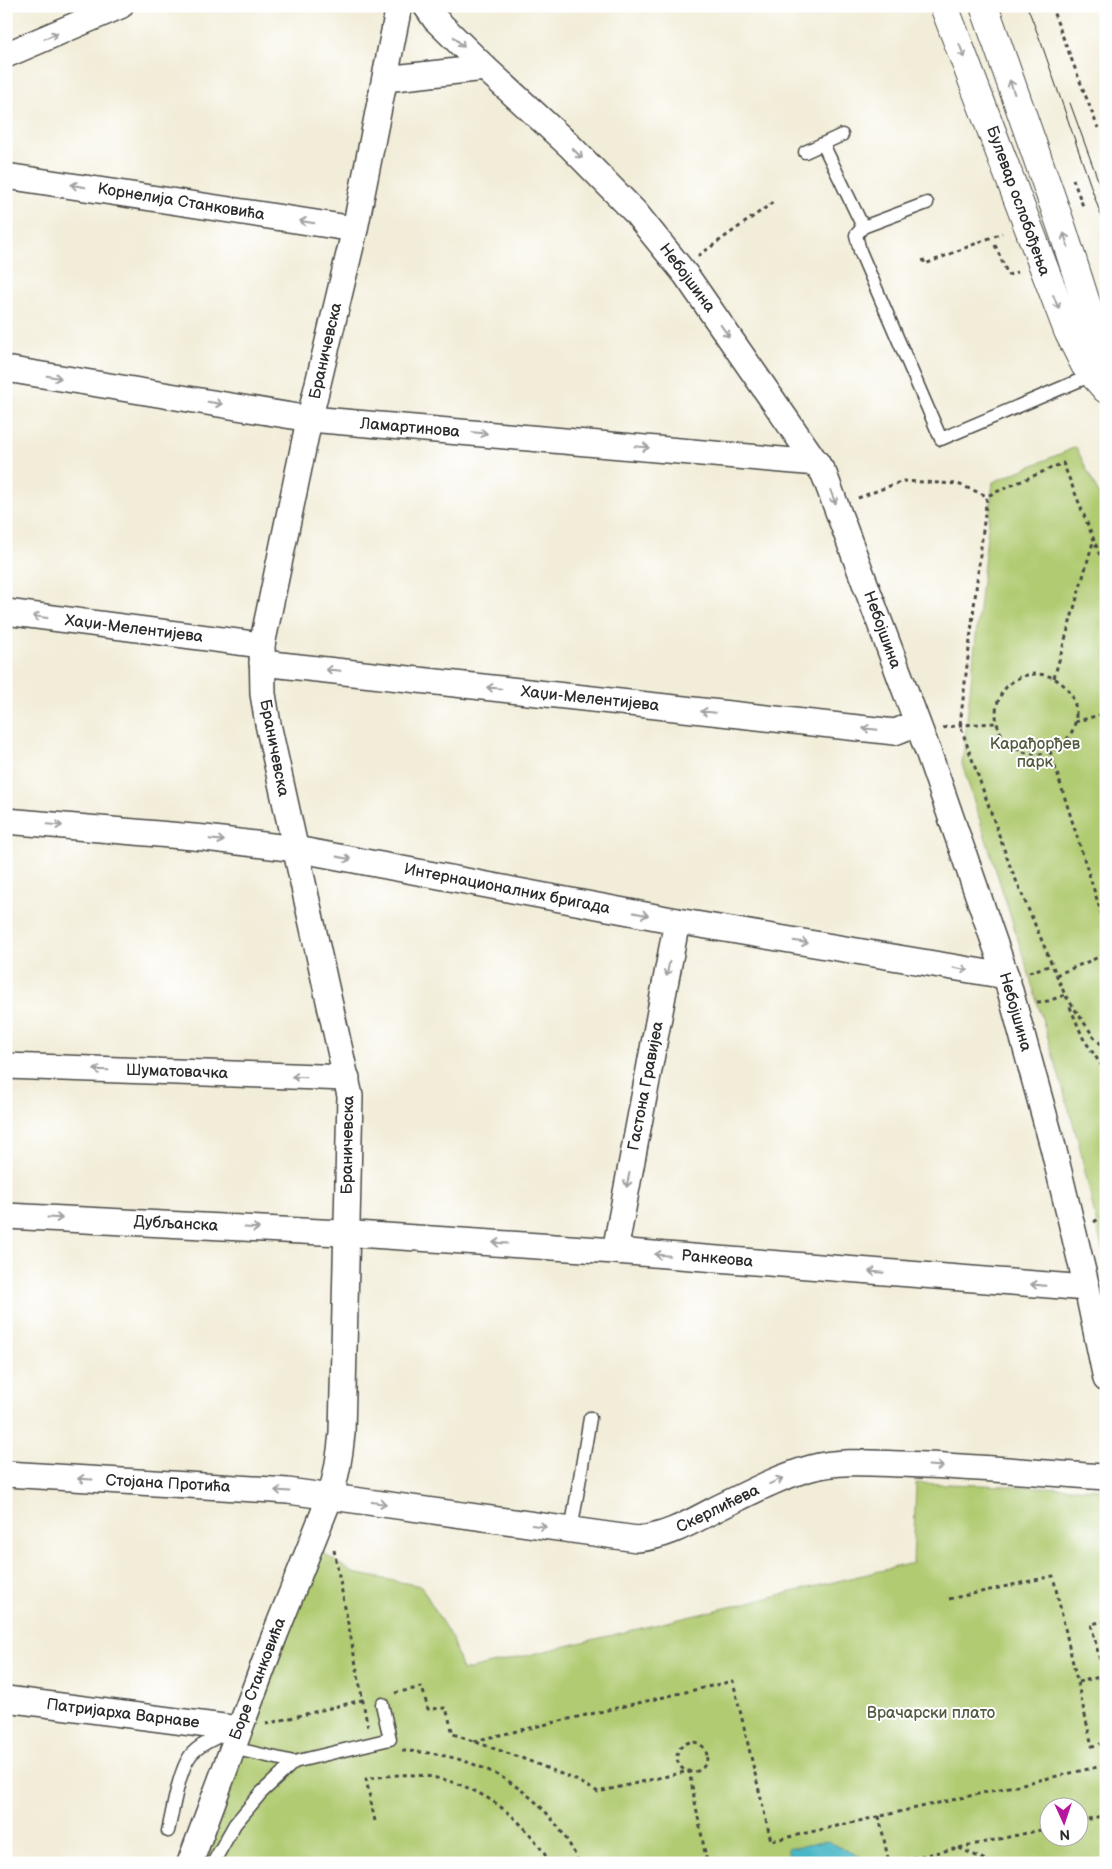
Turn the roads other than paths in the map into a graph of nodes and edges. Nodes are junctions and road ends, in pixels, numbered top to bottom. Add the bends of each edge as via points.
1 (120, 6) edge
2 (399, 6) edge
3 (426, 6) edge
4 (944, 6) edge
5 (984, 6) edge
6 (6, 55) edge
7 (485, 68) junction
8 (385, 79) junction
9 (842, 135) dead end
10 (822, 144) junction
11 (805, 152) dead end
12 (6, 176) edge
13 (926, 203) dead end
14 (863, 227) junction
15 (356, 229) junction
16 (6, 369) edge
17 (1101, 378) edge
18 (310, 419) junction
19 (818, 463) junction
20 (6, 612) edge
21 (262, 654) junction
22 (927, 726) junction
23 (6, 821) edge
24 (296, 849) junction
25 (677, 921) junction
26 (1006, 976) junction
27 (6, 1066) edge
28 (348, 1078) junction
29 (6, 1216) edge
30 (346, 1233) junction
31 (615, 1251) junction
32 (1087, 1288) junction
33 (1106, 1379) edge
34 (590, 1418) dead end
35 (6, 1474) edge
36 (1106, 1477) edge
37 (330, 1496) junction
38 (571, 1531) junction
39 (6, 1699) edge
40 (385, 1699) road end
41 (243, 1734) junction
42 (294, 1762) junction
43 (168, 1831) dead end
44 (190, 1863) edge
45 (213, 1863) edge

6 -> 1 street
2 - 8 street, Браничевска
3 -> 7 street, Небојшина
4 -> 17 main road, Булевар ослобођења via 1068,331 1085,365
17 -> 5 main road, Булевар ослобођења via 1096,331
7 - 8 street
7 -> 19 street, Небојшина via 570,146 635,212 686,275
8 - 15 street, Браничевска
9 - 10 lane
10 - 11 lane
10 - 14 lane
15 -> 12 street, Корнелија Станковића
13 - 14 lane
14 - 17 lane via 856,235 860,251 941,439
15 - 18 street, Браничевска
16 -> 18 street, Ламартинова
18 -> 19 street, Ламартинова
18 - 21 street, Браничевска
19 -> 22 street, Небојшина
21 -> 20 street, Хаџи-Мелентијева
22 -> 21 street, Хаџи-Мелентијева via 895,732
21 - 24 street, Браничевска via 268,724
22 - 26 street, Небојшина via 929,754
23 -> 24 street, Интернационалних бригада
24 -> 25 street, Интернационалних бригада
24 - 28 street, Браничевска
25 -> 26 street, Интернационалних бригада
25 -> 31 street, Гастона Гравијеа
26 - 32 street, Небојшина via 1053,1147
28 -> 27 street, Шуматовачка
28 - 30 street, Браничевска
29 -> 30 street, Дубљанска
31 -> 30 street, Ранкеова
30 - 37 street, Браничевска via 342,1433 337,1476
32 -> 31 street, Ранкеова
32 - 33 street, Небојшина
34 - 38 lane
37 -> 35 street, Стојана Протића
38 -> 36 street, Скерлићева via 637,1539 661,1535 797,1472 828,1464 919,1465
37 -> 38 street, Скерлићева
37 - 41 street, Боре Станковића
39 - 41 street, Патријарха Варнаве
40 - 42 lane via 390,1739
41 - 42 lane
41 - 43 lane via 214,1738 190,1755 179,1783
41 - 44 street, Боре Станковића
42 - 45 lane via 261,1793 235,1824

